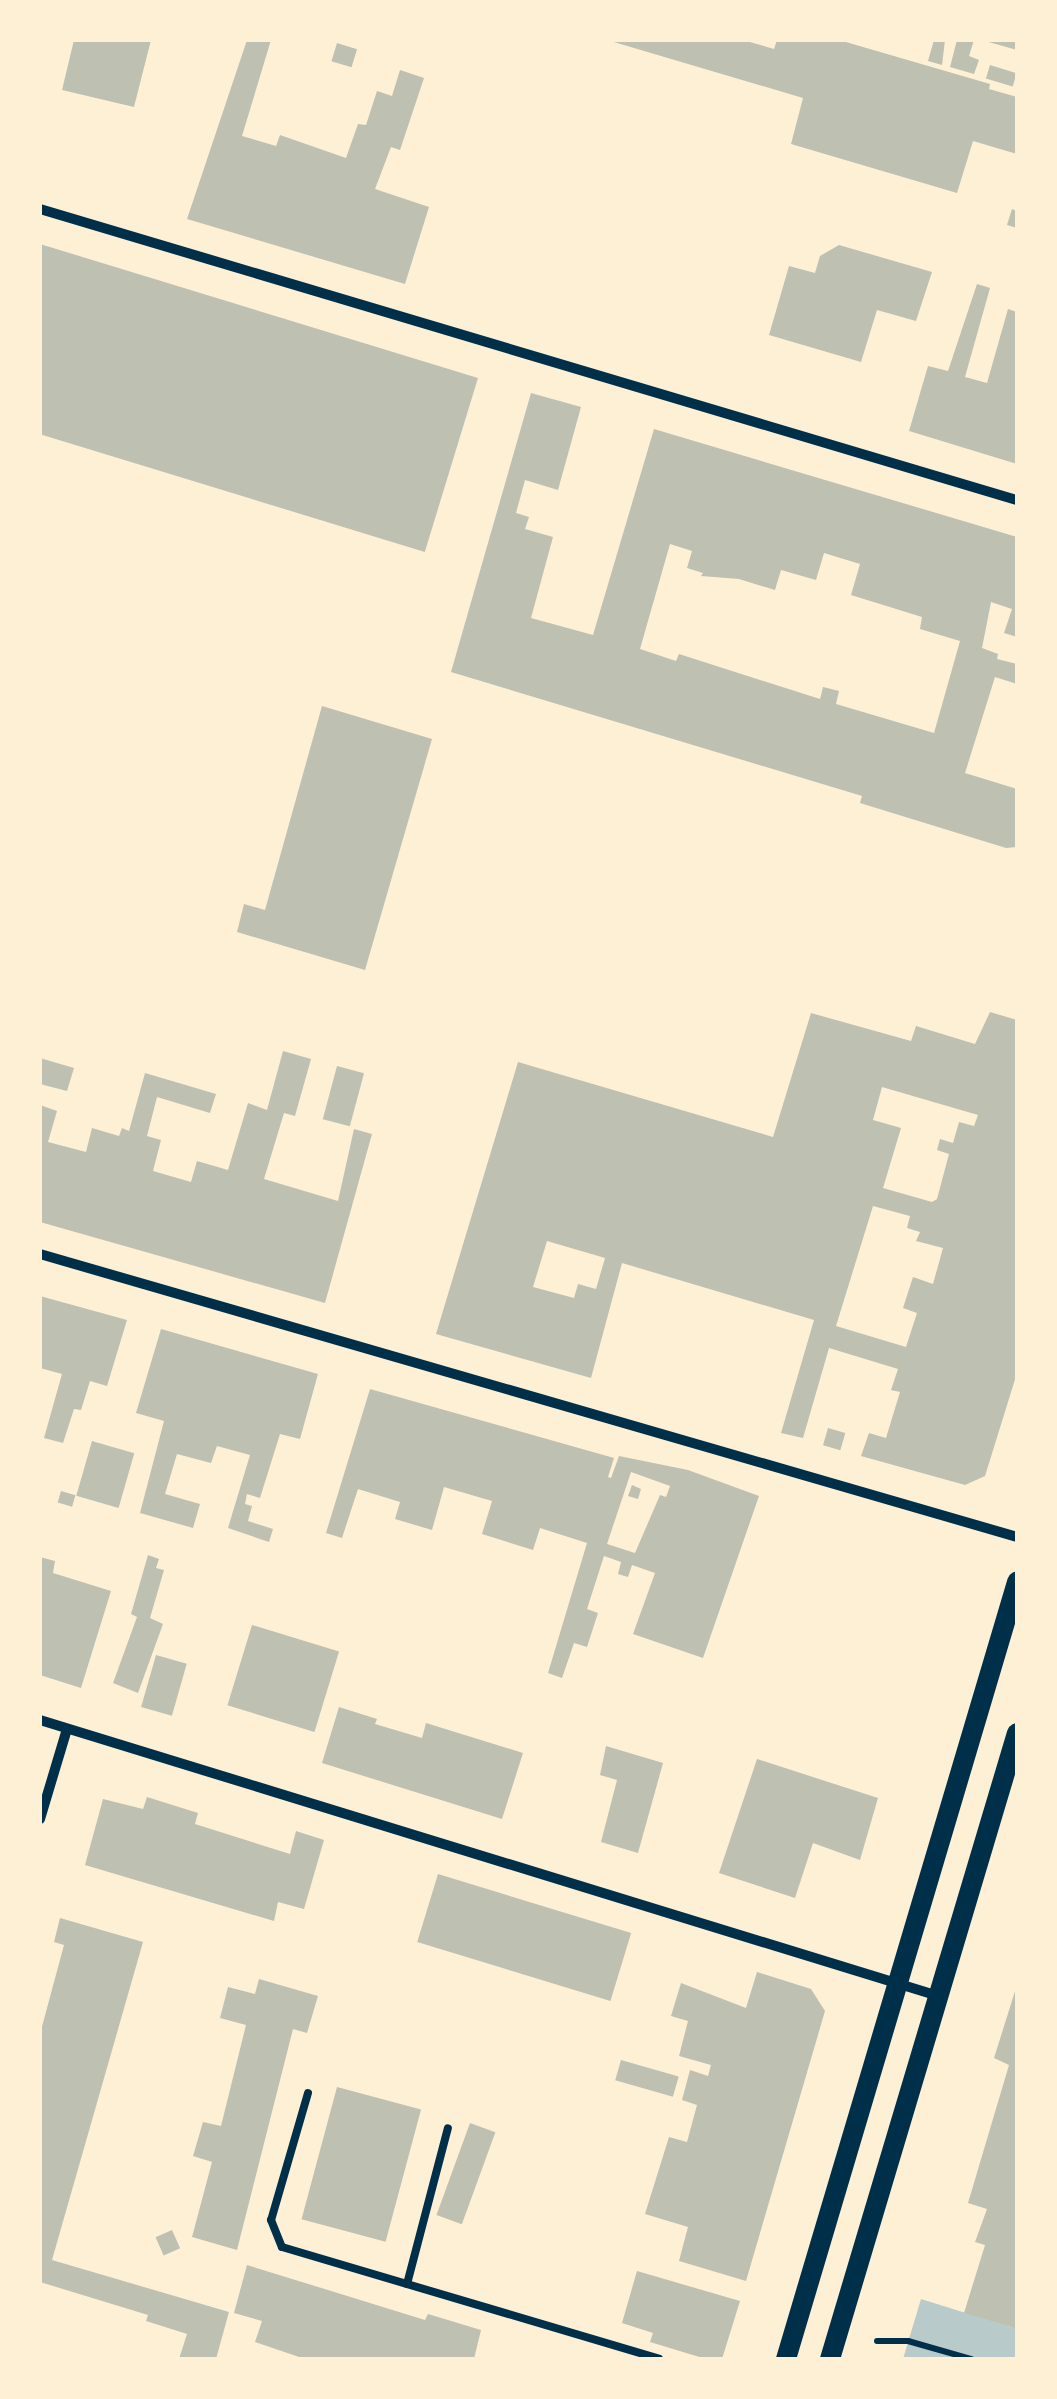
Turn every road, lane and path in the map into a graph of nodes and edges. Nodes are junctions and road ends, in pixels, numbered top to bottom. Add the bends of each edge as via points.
1 (40, 209) edge
2 (1017, 500) edge
3 (40, 1254) edge
4 (1017, 1537) edge
5 (1017, 1582) edge
6 (40, 1720) edge
7 (66, 1729) junction
8 (1017, 1733) edge
9 (40, 1819) edge
10 (898, 1984) junction
11 (938, 1996) junction
12 (308, 2093) dead end
13 (448, 2128) dead end
14 (408, 2284) junction
15 (833, 2350) edge
16 (659, 2359) edge
17 (786, 2359) edge
18 (971, 2359) edge

1 - 2 street
3 - 4 street
5 - 10 main road
6 - 7 street
7 - 9 street
7 - 10 street
8 - 11 main road
10 - 11 street
10 - 17 main road
11 - 15 main road
12 - 14 lane via 271,2220 282,2248
13 - 14 lane
14 - 16 lane
15 - 18 path via 908,2341

